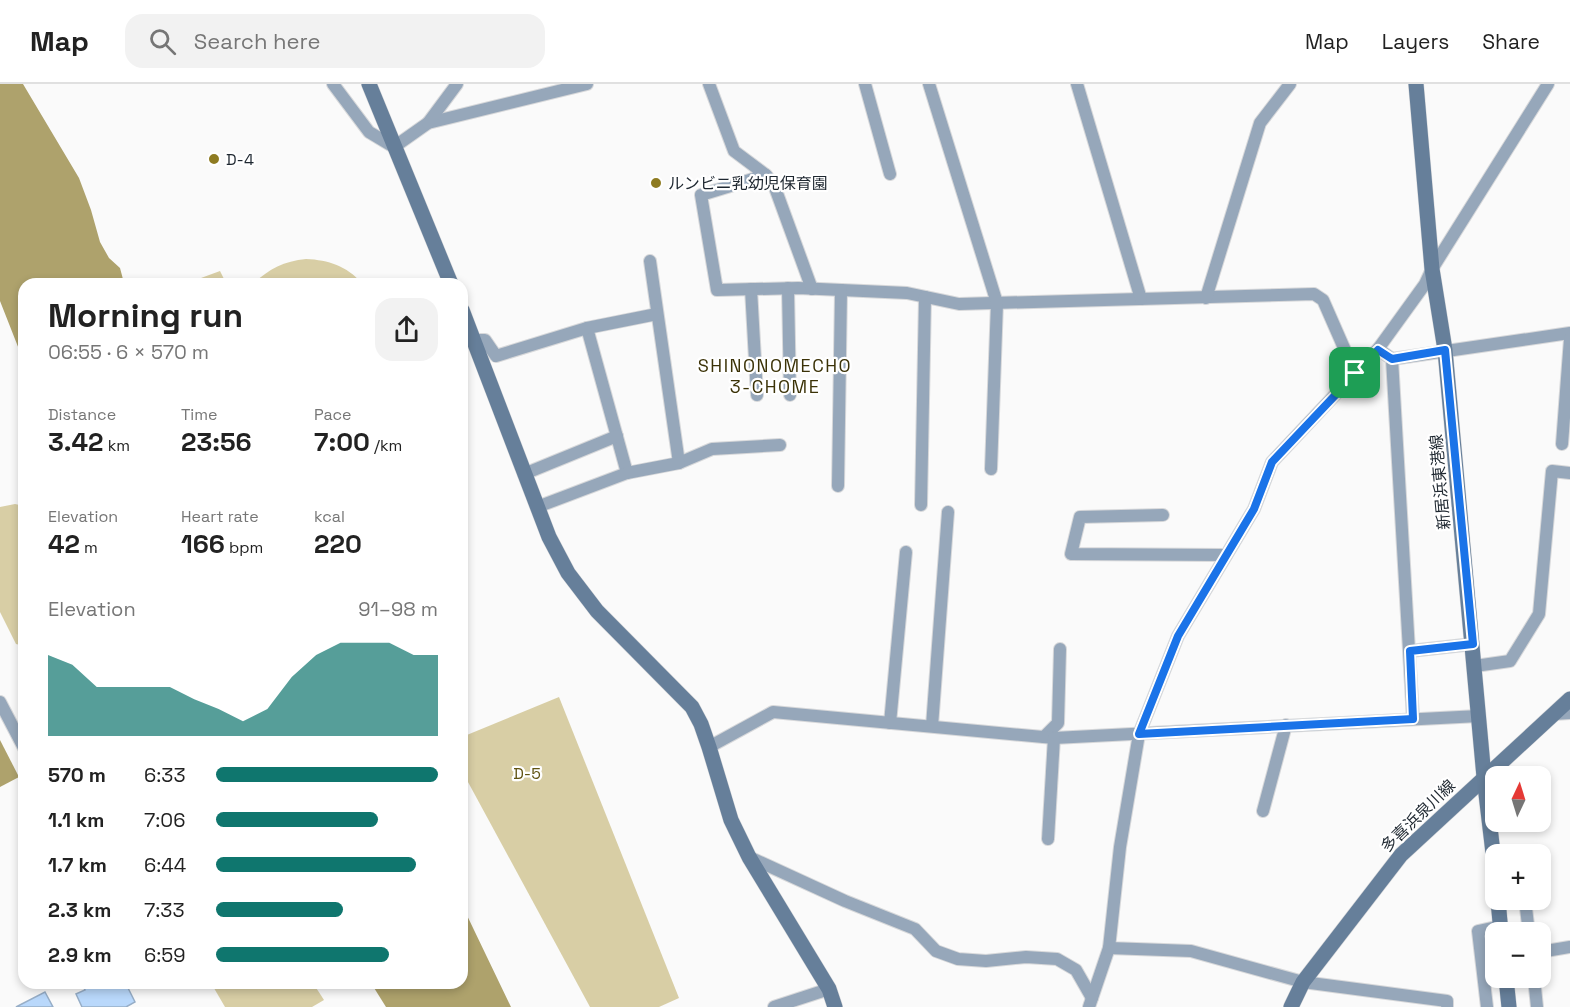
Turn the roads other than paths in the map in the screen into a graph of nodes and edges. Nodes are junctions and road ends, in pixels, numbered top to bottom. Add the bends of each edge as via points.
1 (333, 84) edge
2 (369, 84) edge
3 (457, 84) edge
4 (587, 84) edge
5 (709, 84) edge
6 (866, 84) edge
7 (929, 84) edge
8 (1077, 84) edge
9 (1290, 84) edge
10 (1416, 84) edge
11 (1548, 84) edge
12 (428, 123) junction
13 (394, 147) junction
14 (890, 174) dead end
15 (766, 175) junction
16 (650, 261) dead end
17 (1432, 269) junction
18 (449, 278) edge
19 (788, 288) junction
20 (751, 289) junction
21 (812, 289) junction
22 (841, 290) junction
23 (925, 297) junction
24 (1206, 298) junction
25 (1141, 299) junction
26 (998, 303) junction
27 (657, 314) junction
28 (468, 325) edge
29 (587, 328) junction
30 (1570, 333) edge
31 (1570, 339) edge
32 (474, 340) junction
33 (1378, 350) junction
34 (1445, 350) junction
35 (1392, 359) junction
36 (1355, 373) junction
37 (757, 395) dead end
38 (790, 395) dead end
39 (617, 436) junction
40 (1562, 444) dead end
41 (780, 445) dead end
42 (679, 463) junction
43 (991, 469) dead end
44 (627, 473) junction
45 (1570, 473) edge
46 (524, 474) junction
47 (838, 486) dead end
48 (921, 505) dead end
49 (537, 507) junction
50 (948, 512) dead end
51 (1163, 515) dead end
52 (906, 552) dead end
53 (1226, 555) junction
54 (1473, 644) junction
55 (1060, 649) dead end
56 (1410, 651) junction
57 (1475, 666) junction
58 (1570, 699) edge
59 (0, 702) edge
60 (1570, 713) edge
61 (1554, 714) junction
62 (1479, 716) junction
63 (1413, 719) junction
64 (890, 723) junction
65 (1286, 725) junction
66 (932, 726) junction
67 (1139, 734) junction
68 (18, 736) edge
69 (1049, 738) junction
70 (709, 747) junction
71 (1484, 777) junction
72 (1263, 811) dead end
73 (1048, 839) dead end
74 (1492, 844) edge
75 (749, 857) junction
76 (1485, 931) edge
77 (1570, 947) edge
78 (1109, 948) junction
79 (1551, 950) edge
80 (1303, 982) junction
81 (1507, 988) edge
82 (1535, 988) edge
83 (829, 989) junction
84 (1090, 1002) edge
85 (774, 1007) edge
86 (835, 1007) edge
87 (1291, 1007) edge
88 (1447, 1007) edge
89 (1487, 1007) edge
90 (1509, 1007) edge
91 (1538, 1007) edge

1 - 13 street via 369,132
2 - 13 main road
3 - 12 street
4 - 12 street
5 - 15 street via 734,152
6 - 14 street
7 - 26 street
8 - 25 street
9 - 24 street via 1260,123
10 - 17 main road, 新居浜東港線
11 - 17 street
12 - 13 street
13 - 18 main road
15 - 20 street via 701,195 717,290
15 - 21 street via 774,185
16 - 27 street
17 - 33 street
17 - 34 main road, 新居浜東港線
19 - 20 street
19 - 21 street
19 - 38 street
20 - 37 street
21 - 22 street
22 - 23 street
22 - 47 street
23 - 26 street via 959,304
23 - 48 street
24 - 25 street
24 - 36 street via 1314,294 1323,300
25 - 26 street
26 - 43 street
27 - 29 street
27 - 42 street
28 - 32 main road
29 - 32 street via 496,356 485,340
29 - 39 street
30 - 34 street
31 - 40 street
32 - 46 main road
33 - 35 street
33 - 36 street
34 - 35 street
34 - 54 main road, 新居浜東港線
35 - 56 street
36 - 53 street via 1272,462 1254,509
39 - 44 street
39 - 46 street
41 - 42 street via 712,449
42 - 44 street
44 - 49 street
45 - 57 street via 1552,471 1539,614 1509,661
46 - 49 main road
49 - 70 main road via 568,573 597,611 692,707
50 - 66 street
51 - 53 street via 1080,517 1071,554
52 - 64 street
53 - 67 street via 1178,636
54 - 56 street
54 - 57 main road, 新居浜東港線
55 - 69 street via 1058,723
56 - 63 street
57 - 62 main road, 新居浜東港線
58 - 61 main road, 多喜浜泉川線
59 - 68 street
60 - 61 street
61 - 71 main road, 多喜浜泉川線
62 - 63 street
62 - 71 main road, 新居浜東港線
63 - 65 street
64 - 66 street
64 - 70 street via 773,712
65 - 67 street
65 - 72 street
66 - 69 street
67 - 69 street
67 - 78 street via 1120,847
69 - 73 street
70 - 75 main road via 731,820
71 - 74 main road, 新居浜東港線
71 - 80 main road, 多喜浜泉川線 via 1401,855
75 - 83 main road
75 - 84 street via 915,929 936,951 986,961 1057,959 1076,970
76 - 89 street via 1478,931
77 - 79 street
78 - 80 street via 1191,951
78 - 84 street
80 - 87 main road, 多喜浜泉川線
80 - 88 street via 1447,1001
81 - 90 main road
82 - 91 street
83 - 85 street
83 - 86 main road

